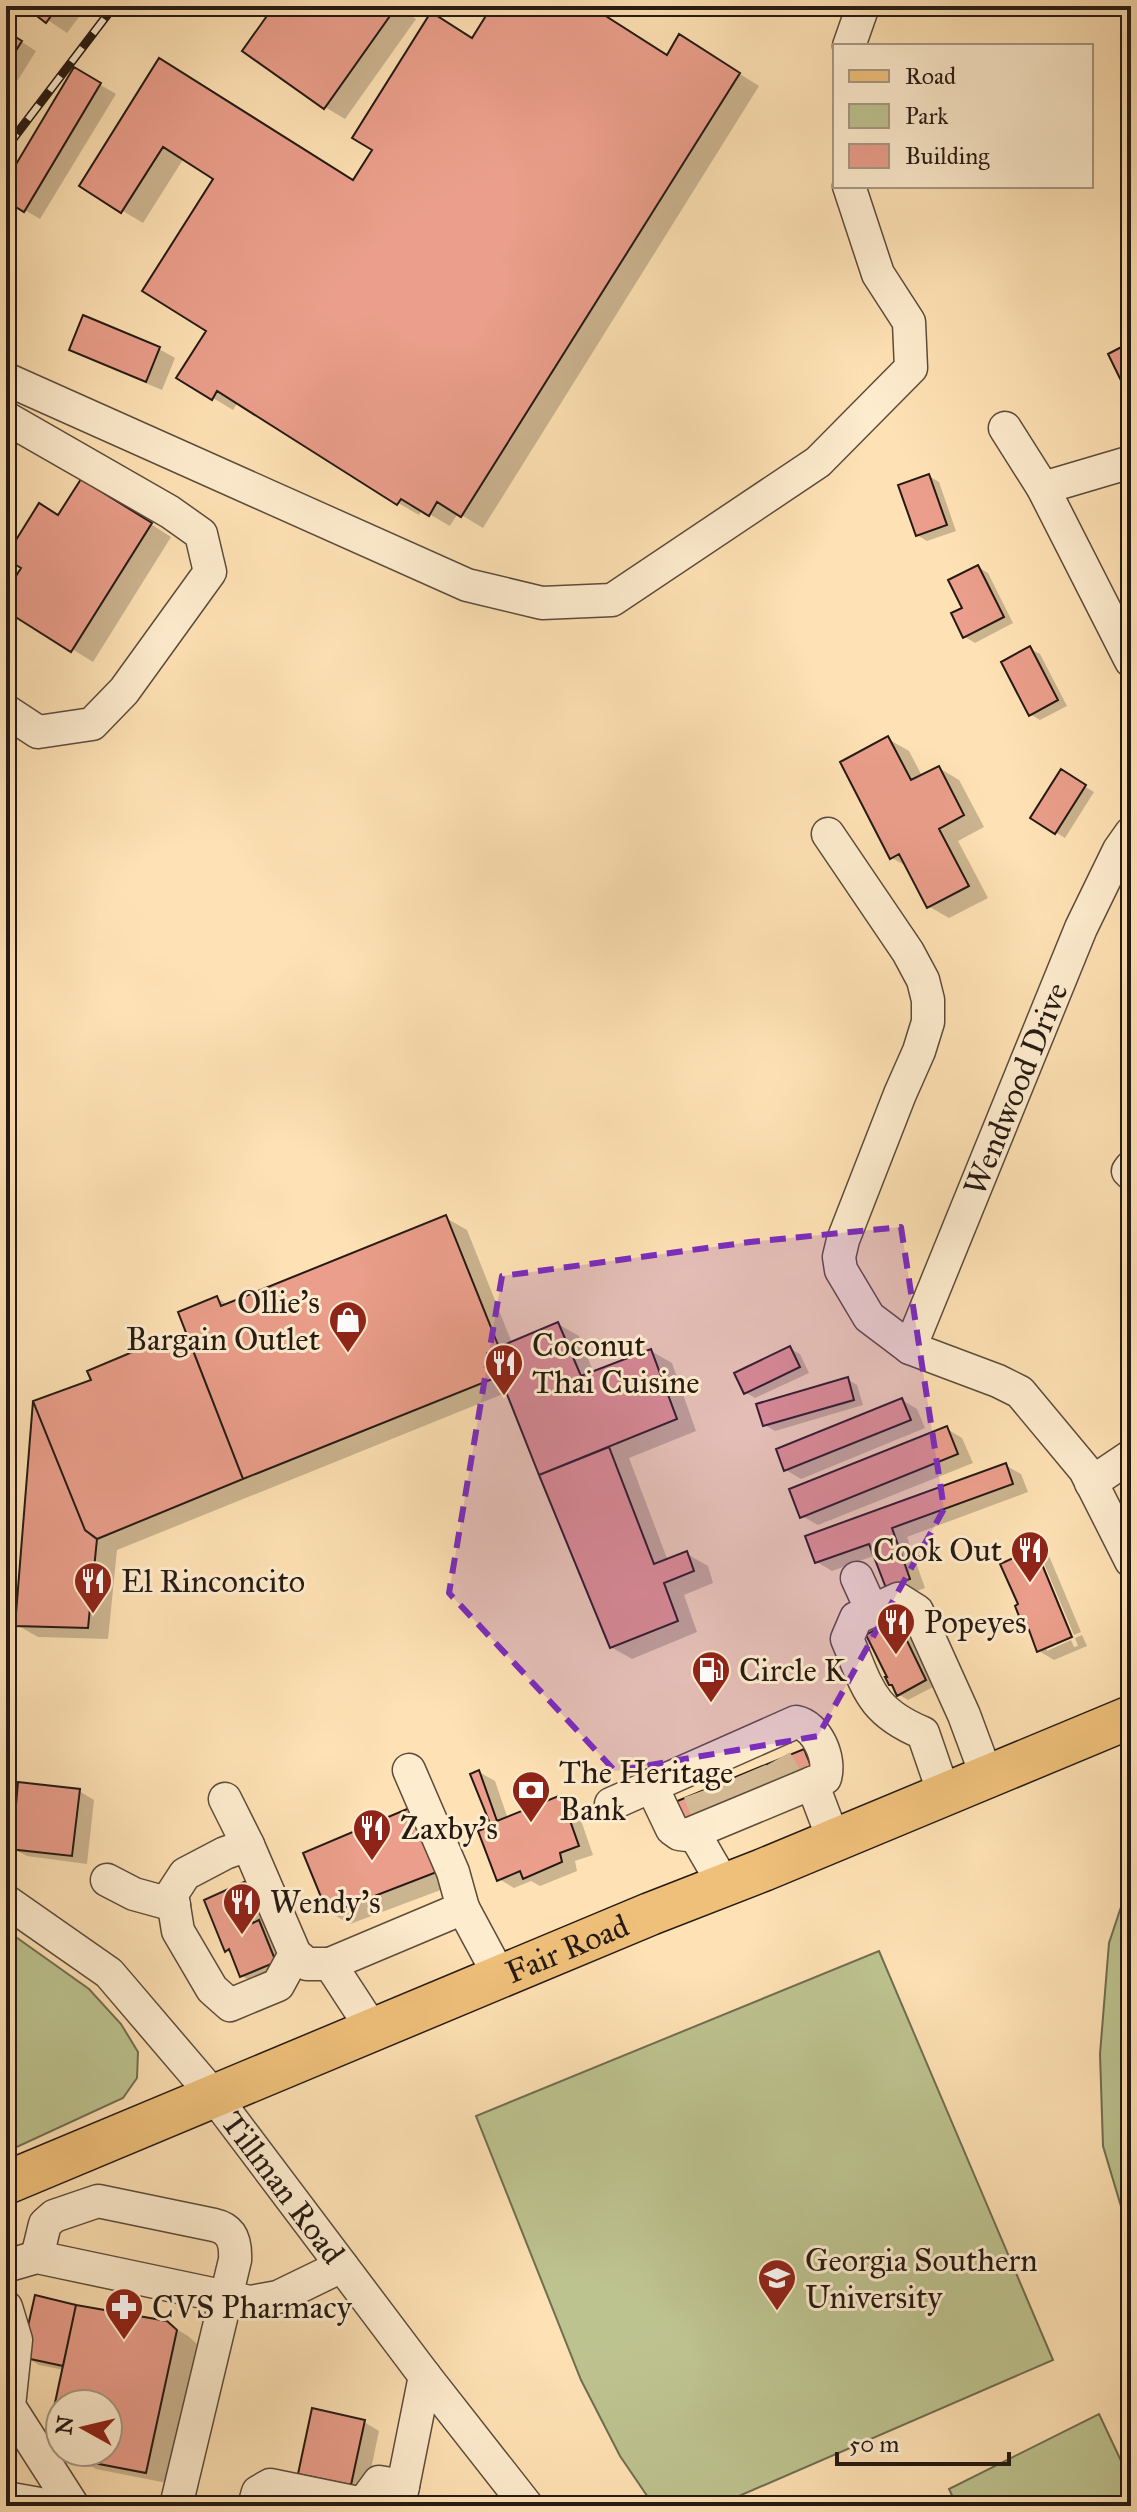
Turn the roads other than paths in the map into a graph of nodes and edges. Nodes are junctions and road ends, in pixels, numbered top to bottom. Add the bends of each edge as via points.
1 (863, 6) edge
2 (850, 44) edge
3 (850, 188) edge
4 (7, 380) edge
5 (6, 418) edge
6 (1005, 428) dead end
7 (1131, 462) edge
8 (1043, 488) junction
9 (1131, 661) edge
10 (6, 711) edge
11 (1131, 833) edge
12 (828, 834) dead end
13 (1131, 1167) edge
14 (1131, 1174) edge
15 (910, 1348) junction
16 (1131, 1456) edge
17 (1091, 1483) junction
18 (1131, 1561) edge
19 (857, 1578) dead end
20 (872, 1611) junction
21 (936, 1652) junction
22 (887, 1712) junction
23 (964, 1715) junction
24 (1131, 1717) edge
25 (923, 1733) junction
26 (409, 1770) dead end
27 (987, 1777) junction
28 (651, 1785) junction
29 (742, 1787) junction
30 (944, 1794) junction
31 (225, 1799) dead end
32 (611, 1804) dead end
33 (834, 1841) junction
34 (248, 1845) junction
35 (107, 1880) dead end
36 (724, 1885) junction
37 (6, 1901) edge
38 (174, 1905) junction
39 (463, 1908) junction
40 (295, 1954) junction
41 (330, 1964) junction
42 (500, 1977) junction
43 (373, 2030) junction
44 (214, 2096) junction
45 (6, 2183) edge
46 (37, 2257) junction
47 (6, 2266) edge
48 (342, 2266) junction
49 (226, 2296) junction
50 (6, 2307) edge
51 (425, 2376) junction
52 (401, 2496) edge
53 (6, 2498) edge
54 (51, 2506) edge
55 (73, 2506) edge
56 (176, 2506) edge
57 (254, 2506) edge
58 (527, 2506) edge

1 - 2 street
3 - 4 street via 878,274 909,322 911,368 818,462 612,600 542,603 467,585
5 - 10 street via 201,534 210,572 124,691 92,724 38,732
6 - 8 street
7 - 8 street
8 - 9 street
11 - 15 street, Wendwood Drive via 1081,928
12 - 15 street via 908,952 928,1000 919,1051 839,1257 841,1270 869,1317
13 - 14 street
15 - 17 street via 1020,1392
16 - 17 street
17 - 18 street
19 - 20 street
20 - 21 street via 898,1599 917,1611
20 - 22 street via 856,1618 847,1639 872,1697
21 - 22 street via 924,1647 904,1615 894,1613 861,1630 857,1639
21 - 23 street
22 - 25 street
23 - 25 street
23 - 27 street
24 - 27 main road, Fair Road
25 - 30 street
26 - 39 street
27 - 30 main road, Fair Road
28 - 29 street
28 - 29 street via 672,1829 687,1835
28 - 32 street
29 - 33 street
29 - 36 street
30 - 33 main road, Fair Road
31 - 34 street
33 - 36 main road, Fair Road
34 - 38 street via 185,1874 172,1894
34 - 40 street
35 - 38 street
36 - 42 main road, Fair Road
37 - 44 street, Tillman Road via 109,1973
38 - 40 street via 178,1931 212,1989 230,2005 278,1985
39 - 41 street
39 - 42 street
40 - 41 street via 307,1964
41 - 43 street
42 - 43 main road, Fair Road
43 - 44 main road, Fair Road
44 - 45 main road, Fair Road
44 - 48 street, Tillman Road
46 - 47 street
46 - 49 street
46 - 49 street via 45,2224 98,2201 224,2227 236,2246
48 - 49 street via 278,2297 250,2302
48 - 51 street, Tillman Road
49 - 56 street
50 - 55 street via 16,2340 9,2406
51 - 52 street
51 - 58 street, Tillman Road
52 - 57 street via 379,2482 363,2504 270,2485 258,2492
53 - 54 street

